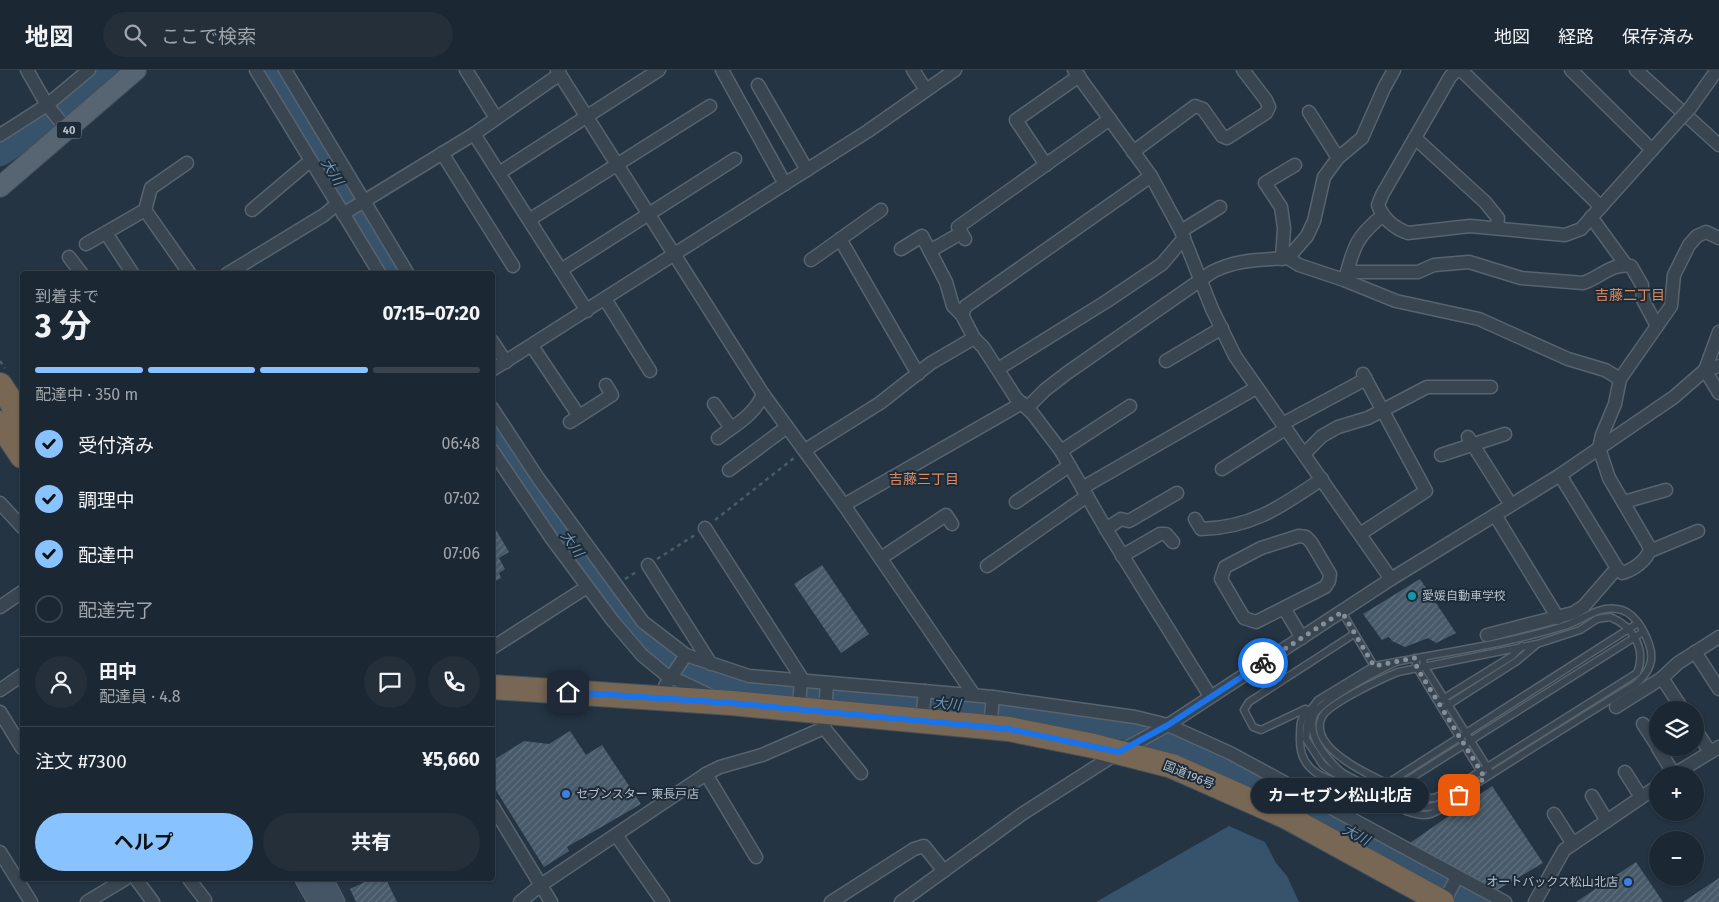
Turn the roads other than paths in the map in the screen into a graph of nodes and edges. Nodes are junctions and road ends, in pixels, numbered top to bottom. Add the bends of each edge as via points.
1 (27, 70) edge
2 (90, 70) edge
3 (136, 70) edge
4 (256, 70) edge
5 (285, 70) edge
6 (466, 70) edge
7 (659, 70) edge
8 (722, 70) edge
9 (913, 70) edge
10 (955, 70) edge
11 (1243, 70) edge
12 (1394, 70) edge
13 (1457, 70) edge
14 (1461, 70) edge
15 (1571, 70) edge
16 (1636, 70) edge
17 (1715, 71) edge
18 (558, 72) edge
19 (1076, 73) edge
20 (758, 85) dead end
21 (926, 90) junction
22 (48, 106) junction
23 (710, 106) dead end
24 (1308, 112) dead end
25 (587, 116) junction
26 (496, 118) junction
27 (1110, 119) junction
28 (66, 128) junction
29 (474, 134) junction
30 (0, 135) edge
31 (1415, 138) junction
32 (1719, 145) edge
33 (1652, 150) junction
34 (1133, 152) junction
35 (442, 153) junction
36 (1338, 158) junction
37 (734, 159) dead end
38 (310, 161) junction
39 (187, 163) dead end
40 (618, 164) junction
41 (1046, 165) junction
42 (1295, 165) dead end
43 (807, 170) junction
44 (499, 173) junction
45 (1151, 176) junction
46 (785, 184) junction
47 (0, 187) edge
48 (361, 202) junction
49 (473, 202) junction
50 (1220, 207) dead end
51 (1601, 207) junction
52 (461, 209) dead end
53 (145, 210) junction
54 (252, 210) dead end
55 (342, 210) junction
56 (881, 210) dead end
57 (650, 214) junction
58 (1383, 214) junction
59 (1591, 217) junction
60 (529, 220) junction
61 (1497, 228) junction
62 (106, 233) junction
63 (1183, 234) junction
64 (1719, 238) edge
65 (840, 239) junction
66 (86, 244) dead end
67 (901, 249) dead end
68 (930, 251) junction
69 (675, 254) junction
70 (69, 257) dead end
71 (1285, 258) junction
72 (811, 260) dead end
73 (1626, 265) junction
74 (513, 266) dead end
75 (561, 270) junction
76 (75, 271) edge
77 (131, 271) edge
78 (188, 271) edge
79 (235, 271) edge
80 (378, 271) edge
81 (406, 271) edge
82 (1346, 276) junction
83 (1200, 280) junction
84 (605, 300) junction
85 (587, 311) junction
86 (962, 315) junction
87 (1657, 326) junction
88 (1222, 328) junction
89 (1719, 332) edge
90 (974, 338) junction
91 (495, 346) edge
92 (532, 346) junction
93 (1166, 361) dead end
94 (506, 362) junction
95 (1719, 366) edge
96 (495, 368) edge
97 (998, 370) junction
98 (1705, 370) junction
99 (650, 371) dead end
100 (918, 374) junction
101 (1620, 379) junction
102 (0, 385) edge
103 (606, 385) dead end
104 (1491, 387) dead end
105 (1256, 388) junction
106 (1719, 393) edge
107 (762, 394) junction
108 (714, 404) dead end
109 (1024, 406) junction
110 (1130, 406) dead end
111 (1383, 410) junction
112 (15, 412) edge
113 (495, 413) edge
114 (1283, 426) junction
115 (787, 427) junction
116 (731, 428) junction
117 (1505, 434) dead end
118 (718, 438) dead end
119 (1470, 441) junction
120 (20, 443) edge
121 (1599, 448) junction
122 (805, 450) junction
123 (1061, 451) junction
124 (495, 454) edge
125 (1304, 454) junction
126 (1441, 455) dead end
127 (1069, 466) junction
128 (1222, 469) dead end
129 (728, 470) dead end
130 (1560, 475) junction
131 (1322, 479) junction
132 (1666, 490) dead end
133 (1085, 492) junction
134 (1177, 493) dead end
135 (1016, 502) dead end
136 (1624, 502) junction
137 (0, 503) edge
138 (844, 505) junction
139 (1512, 505) junction
140 (1495, 515) junction
141 (1195, 519) dead end
142 (5, 520) edge
143 (952, 524) dead end
144 (20, 526) edge
145 (705, 528) dead end
146 (1106, 529) junction
147 (1698, 531) dead end
148 (1360, 534) junction
149 (1173, 542) dead end
150 (1650, 551) junction
151 (1122, 556) junction
152 (881, 558) junction
153 (648, 565) dead end
154 (987, 566) dead end
155 (1617, 568) junction
156 (1391, 579) junction
157 (588, 587) junction
158 (20, 593) edge
159 (0, 607) edge
160 (1284, 608) junction
161 (1342, 612) junction
162 (1558, 618) junction
163 (1638, 623) junction
164 (1629, 629) junction
165 (1643, 632) junction
166 (1354, 634) junction
167 (1536, 634) junction
168 (1487, 635) dead end
169 (1520, 637) junction
170 (1302, 638) junction
171 (1634, 638) junction
172 (1719, 638) edge
173 (1537, 644) junction
174 (495, 646) edge
175 (1522, 647) junction
176 (1695, 652) junction
177 (686, 655) junction
178 (1423, 657) junction
179 (1415, 658) junction
180 (1396, 662) junction
181 (711, 664) junction
182 (1374, 666) junction
183 (1424, 666) junction
184 (1417, 668) junction
185 (20, 676) edge
186 (1662, 678) junction
187 (667, 681) junction
188 (802, 683) junction
189 (827, 685) junction
190 (495, 686) edge
191 (1719, 689) edge
192 (0, 690) edge
193 (924, 693) junction
194 (974, 695) junction
195 (1210, 696) junction
196 (992, 699) junction
197 (1318, 700) junction
198 (1441, 700) junction
199 (1677, 701) edge
200 (800, 704) junction
201 (1448, 705) junction
202 (1616, 707) dead end
203 (1305, 709) junction
204 (1442, 709) junction
205 (0, 712) edge
206 (825, 714) junction
207 (922, 715) junction
208 (991, 721) junction
209 (1644, 724) dead end
210 (1168, 725) junction
211 (1649, 732) edge
212 (1463, 735) junction
213 (1704, 738) edge
214 (1468, 743) junction
215 (20, 745) edge
216 (1715, 749) edge
217 (1119, 752) junction
218 (1687, 766) edge
219 (1487, 767) junction
220 (1480, 771) junction
221 (862, 772) dead end
222 (1626, 772) dead end
223 (706, 774) junction
224 (1492, 774) junction
225 (1485, 778) junction
226 (1388, 783) junction
227 (1397, 787) junction
228 (1360, 788) junction
229 (1649, 792) edge
230 (1592, 796) dead end
231 (1641, 797) junction
232 (1446, 803) junction
233 (1554, 814) dead end
234 (1607, 820) junction
235 (497, 825) edge
236 (616, 835) junction
237 (1572, 844) junction
238 (0, 852) edge
239 (756, 857) dead end
240 (944, 871) junction
241 (1456, 878) junction
242 (122, 881) edge
243 (137, 881) edge
244 (191, 881) edge
245 (306, 881) edge
246 (324, 881) edge
247 (541, 885) junction
248 (1445, 899) edge
249 (205, 900) dead end
250 (31, 902) edge
251 (87, 902) edge
252 (152, 902) edge
253 (318, 902) edge
254 (335, 902) edge
255 (520, 902) edge
256 (551, 902) edge
257 (663, 902) edge
258 (832, 902) edge
259 (901, 902) edge
260 (1505, 902) edge
261 (1534, 902) edge

1 - 22 street
2 - 22 street
3 - 28 main road, 40
4 - 38 street
5 - 48 street
6 - 26 street
7 - 25 street
8 - 46 street
9 - 21 street
10 - 21 street
11 - 34 street via 1266,100 1266,113 1227,138 1222,136 1203,109 1195,106
12 - 36 street via 1362,138
13 - 31 street
14 - 51 street
15 - 33 street
16 - 32 street
17 - 33 street, bridge via 1690,108
18 - 25 street
18 - 26 street
19 - 27 street
19 - 41 street via 1016,120
20 - 43 street
21 - 43 street
22 - 28 street
22 - 30 street
23 - 40 street
24 - 36 street
25 - 40 street
25 - 44 street
26 - 29 street
27 - 34 street
27 - 41 street
28 - 47 main road, 40
29 - 35 street
29 - 44 street
31 - 58 street via 1382,195 1378,205
31 - 61 street via 1485,202 1498,218
33 - 51 street
34 - 45 street
35 - 48 street
35 - 49 street
36 - 71 street via 1324,177 1314,221 1307,236
37 - 57 street
38 - 54 street
38 - 55 street
39 - 53 street via 151,188
40 - 57 street
40 - 60 street
41 - 68 street via 958,227 963,236
42 - 71 street via 1265,184 1281,207
43 - 46 street
44 - 60 street
45 - 63 street
45 - 86 street via 966,306
46 - 69 street
48 - 55 street
48 - 81 street
49 - 52 street
49 - 74 street
50 - 63 street
51 - 59 street
53 - 62 street
53 - 78 street
55 - 79 street
55 - 80 street
56 - 65 street
57 - 69 street
57 - 75 street
58 - 61 street via 1399,230 1408,233 1456,226
58 - 82 street via 1353,248
59 - 61 street via 1581,229 1565,235
59 - 73 street
60 - 75 street
62 - 66 street
62 - 77 street
63 - 83 street
63 - 97 street via 1162,264
64 - 87 street via 1706,232 1689,245 1674,275 1671,306
65 - 72 street
65 - 100 street
67 - 68 street via 922,236
68 - 86 street via 946,282 953,306
69 - 84 street
69 - 107 street
70 - 76 street
71 - 82 street via 1299,265
71 - 83 street via 1240,261
73 - 82 street via 1583,283 1521,278 1469,262 1434,265 1418,272
73 - 87 street via 1632,266 1636,273 1642,285 1642,300
75 - 85 street
82 - 101 street via 1396,301 1479,319
83 - 88 street
83 - 109 street
84 - 85 street
84 - 99 street
85 - 92 street
86 - 90 street
87 - 101 street
88 - 93 street
88 - 105 street
89 - 98 street
90 - 97 street
90 - 100 street
91 - 94 street
92 - 94 street
92 - 103 street via 574,419 612,395
94 - 96 street
95 - 98 street
97 - 109 street
98 - 106 street
98 - 121 street via 1674,397
100 - 122 street via 880,403
101 - 121 street
102 - 112 highway
104 - 111 street via 1477,381 1427,387
105 - 114 street
105 - 133 street
107 - 115 street
107 - 116 street via 758,406
108 - 116 street
109 - 123 street
109 - 138 street
110 - 123 street
111 - 114 street via 1365,376
111 - 125 street via 1338,427 1322,436
111 - 148 street via 1426,491
112 - 120 highway
113 - 177 street via 538,478 643,622
114 - 125 street
114 - 128 street
115 - 122 street
115 - 129 street
116 - 118 street
117 - 119 street
119 - 126 street
119 - 139 street
121 - 130 street
121 - 136 street via 1609,478
122 - 138 street
123 - 127 street
124 - 157 street
125 - 131 street
127 - 133 street
127 - 135 street
130 - 139 street
130 - 155 street
131 - 141 street via 1280,508 1226,528 1201,529
131 - 148 street
132 - 136 street
133 - 146 street
133 - 154 street
134 - 146 street via 1129,521 1121,519
136 - 150 street
137 - 142 street
138 - 152 street
139 - 140 street
140 - 156 street
140 - 162 street
142 - 144 street
143 - 152 street via 946,515
145 - 188 street
146 - 151 street
147 - 150 street
148 - 156 street
149 - 151 street via 1166,534 1160,534
150 - 155 street via 1646,558 1627,571 1622,573
151 - 195 street
152 - 194 street
153 - 181 street
155 - 162 street via 1584,606
156 - 161 street
157 - 174 street
157 - 187 street
158 - 159 street
160 - 160 street via 1325,587 1329,581 1330,574 1306,537 1299,536 1261,548 1221,572 1220,578 1244,618 1250,622
160 - 170 street
161 - 166 lane
161 - 170 street
162 - 168 street
163 - 164 lane
163 - 165 lane
163 - 167 lane via 1619,609 1602,609 1576,622
164 - 171 lane
164 - 173 lane via 1610,617 1597,619 1580,630
164 - 212 lane
165 - 171 lane
165 - 224 lane via 1652,662 1636,684
166 - 182 lane
166 - 203 lane via 1248,702 1244,710 1253,727 1260,730
167 - 169 lane
167 - 173 lane
169 - 175 lane
169 - 178 lane
170 - 195 street
171 - 214 lane
171 - 219 lane via 1641,651 1637,673
172 - 176 street
173 - 175 lane
173 - 201 lane via 1517,661
175 - 183 lane
175 - 198 lane
176 - 186 street
176 - 191 street
177 - 181 street
177 - 187 street
178 - 179 lane
178 - 183 lane
179 - 180 lane
179 - 184 lane
180 - 182 lane
180 - 232 lane via 1323,705 1314,714 1314,737 1341,772 1410,803 1428,807
181 - 188 street via 749,676
182 - 197 lane
183 - 184 lane
183 - 198 lane
184 - 198 lane
184 - 226 lane via 1379,680 1329,709 1322,717 1324,738 1336,753 1351,766
185 - 192 street
186 - 199 street
186 - 202 street
187 - 190 highway, 国道196号
187 - 200 highway, 国道196号 via 731,703
188 - 189 street
188 - 200 street
189 - 193 street
189 - 206 street
193 - 194 street
193 - 207 street
194 - 196 street
195 - 210 street
196 - 208 street
196 - 210 street via 1135,717
197 - 203 lane
197 - 228 lane via 1308,713 1306,739 1323,766
198 - 201 lane
198 - 204 lane
200 - 206 highway, 国道196号
201 - 204 lane
201 - 212 lane
203 - 228 lane via 1300,721 1299,747 1308,768 1335,782
204 - 212 lane
205 - 215 street
206 - 207 highway, 国道196号
206 - 221 street
206 - 223 street via 762,755
207 - 208 highway, 国道196号
208 - 217 highway, 国道196号 via 1009,729
209 - 211 street
210 - 217 street
210 - 241 street via 1230,753
212 - 214 lane
212 - 226 lane
213 - 216 street
214 - 219 lane
214 - 220 lane
214 - 227 lane
216 - 218 street
217 - 240 street via 1022,814
217 - 248 highway, 国道196号 via 1172,766 1287,818
219 - 220 lane
219 - 224 lane
220 - 225 lane
220 - 227 lane via 1434,798 1421,798
222 - 231 street
223 - 236 street
223 - 239 street
224 - 225 lane
225 - 232 lane
226 - 227 lane
228 - 232 lane via 1409,812 1424,815 1436,812
229 - 231 street
230 - 234 street
231 - 234 street
233 - 237 street
234 - 237 street
235 - 247 street
236 - 247 street
236 - 257 street
237 - 261 street via 1564,850
238 - 250 street
240 - 258 street via 924,846
240 - 259 street
241 - 248 street
241 - 260 street
242 - 251 street
243 - 252 street
244 - 249 street
245 - 253 street
246 - 254 street
247 - 255 street
247 - 256 street

